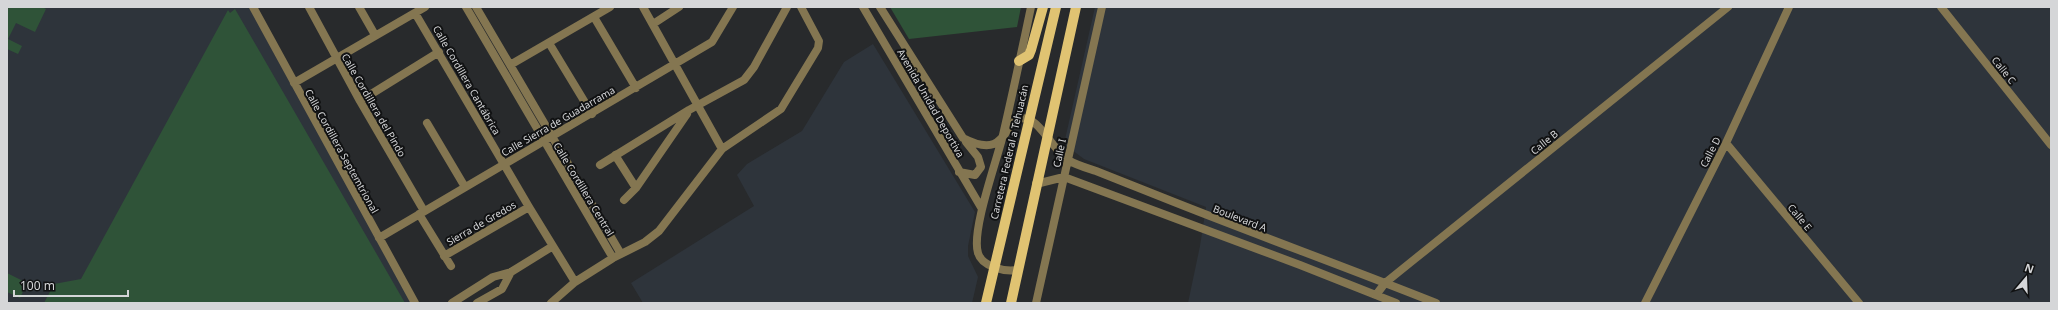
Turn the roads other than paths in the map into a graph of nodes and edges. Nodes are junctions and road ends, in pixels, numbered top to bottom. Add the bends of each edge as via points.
1 (253, 7) edge
2 (309, 7) edge
3 (359, 7) edge
4 (425, 7) edge
5 (466, 7) edge
6 (476, 7) edge
7 (610, 7) edge
8 (643, 7) edge
9 (678, 7) edge
10 (733, 7) edge
11 (788, 7) edge
12 (801, 7) edge
13 (863, 7) edge
14 (880, 7) edge
15 (1031, 7) edge
16 (1043, 7) edge
17 (1056, 7) edge
18 (1076, 7) edge
19 (1102, 7) edge
20 (1728, 7) edge
21 (1789, 7) edge
22 (1941, 7) edge
23 (415, 13) junction
24 (594, 17) junction
25 (653, 24) junction
26 (375, 35) junction
27 (549, 43) junction
28 (439, 52) junction
29 (336, 58) junction
30 (1020, 61) junction
31 (676, 64) junction
32 (510, 65) junction
33 (294, 83) junction
34 (636, 88) junction
35 (360, 101) junction
36 (698, 105) junction
37 (690, 110) junction
38 (592, 114) junction
39 (1029, 120) junction
40 (426, 123) dead end
41 (1003, 136) junction
42 (1046, 137) junction
43 (963, 138) junction
44 (548, 139) junction
45 (1726, 143) junction
46 (2051, 145) edge
47 (722, 149) junction
48 (615, 155) junction
49 (1068, 160) junction
50 (504, 164) junction
51 (600, 165) dead end
52 (959, 172) junction
53 (1064, 177) junction
54 (1036, 184) junction
55 (465, 187) junction
56 (636, 188) junction
57 (624, 200) dead end
58 (529, 207) junction
59 (982, 209) junction
60 (421, 213) junction
61 (1218, 220) junction
62 (1212, 232) junction
63 (380, 238) junction
64 (553, 246) junction
65 (621, 254) junction
66 (444, 256) junction
67 (613, 258) junction
68 (451, 266) dead end
69 (994, 267) junction
70 (1017, 270) junction
71 (511, 272) junction
72 (575, 282) junction
73 (1386, 283) junction
74 (1376, 295) junction
75 (415, 303) edge
76 (452, 303) edge
77 (477, 303) edge
78 (551, 303) edge
79 (986, 303) edge
80 (1011, 303) edge
81 (1036, 303) edge
82 (1396, 303) edge
83 (1436, 303) edge
84 (1645, 303) edge
85 (1859, 303) edge

1 - 33 street, Calle Cordillera Septemtrional
2 - 29 street, Calle Cordillera del Pindo
3 - 26 street
4 - 23 street
5 - 44 street, Calle Cordillera Central
6 - 32 street, Calle Cordillera Central
7 - 24 street
8 - 25 street
9 - 25 street
10 - 31 street, Calle Sierra de Guadarrama via 712,42
11 - 36 street via 744,80
12 - 47 street via 819,41 818,48 782,110
13 - 52 street, Avenida Unidad Deportiva
14 - 43 street, Avenida Unidad Deportiva
15 - 30 street, Avenida Unidad Deportiva
16 - 30 main road via 1031,50
17 - 39 main road, Carretera Federal a Tehuacán
18 - 42 main road
19 - 49 street, Calle I
20 - 73 street, Calle B
21 - 45 street, Calle D
22 - 46 street, Calle C
23 - 26 street
23 - 28 street, Calle Cordillera Cantábrica
24 - 27 street
24 - 34 street
25 - 31 street
26 - 29 street
27 - 32 street
27 - 38 street
28 - 35 street
28 - 50 street, Calle Cordillera Cantábrica
29 - 33 street
29 - 35 street, Calle Cordillera del Pindo
30 - 41 street, Avenida Unidad Deportiva
31 - 34 street, Calle Sierra de Guadarrama
31 - 36 street
32 - 44 street, Calle Cordillera Central
33 - 63 street, Calle Cordillera Septemtrional
34 - 38 street, Calle Sierra de Guadarrama
35 - 60 street, Calle Cordillera del Pindo
36 - 37 street
36 - 47 street
37 - 48 street
37 - 56 street
38 - 44 street, Calle Sierra de Guadarrama
39 - 41 street, Avenida Unidad Deportiva via 1015,121
39 - 42 street via 1038,126
39 - 69 main road, Carretera Federal a Tehuacán
40 - 55 street
41 - 43 street, Avenida Unidad Deportiva via 992,146 977,146
41 - 59 street, Avenida Unidad Deportiva
42 - 49 street, Boulevard A
42 - 54 main road
43 - 52 street via 978,157 981,167 975,175
44 - 50 street, Calle Sierra de Guadarrama
44 - 65 street, Calle Cordillera Central
44 - 67 street, Calle Cordillera Central
45 - 84 street, Calle D
45 - 85 street, Calle E
47 - 65 street via 659,231 645,242
48 - 51 street
48 - 56 street
49 - 53 street, Calle I
49 - 61 street, Boulevard A
50 - 55 street, Calle Sierra de Guadarrama
50 - 58 street, Calle Cordillera Cantábrica
52 - 59 street, Avenida Unidad Deportiva
53 - 54 street
53 - 62 street
53 - 81 street, Calle I
54 - 70 main road
55 - 60 street, Calle Sierra de Guadarrama
56 - 57 street
58 - 64 street, Calle Cordillera Cantábrica
58 - 66 street, Sierra de Gredos
59 - 69 street, Avenida Unidad Deportiva via 978,254 984,262
60 - 63 street, Calle Sierra de Guadarrama
60 - 66 street, Calle Cordillera del Pindo
61 - 62 street
61 - 73 street, Boulevard A
62 - 74 street
63 - 75 street, Calle Cordillera Septemtrional
64 - 71 street
64 - 72 street, Calle Cordillera Cantábrica
65 - 67 street
66 - 68 street, Calle Cordillera del Pindo
67 - 72 street
69 - 70 street, Avenida Unidad Deportiva
69 - 79 main road, Carretera Federal a Tehuacán
70 - 80 main road
71 - 76 street via 492,277
71 - 77 street via 502,288
72 - 78 street
73 - 74 street, Calle B
73 - 83 street, Boulevard A
74 - 82 street

